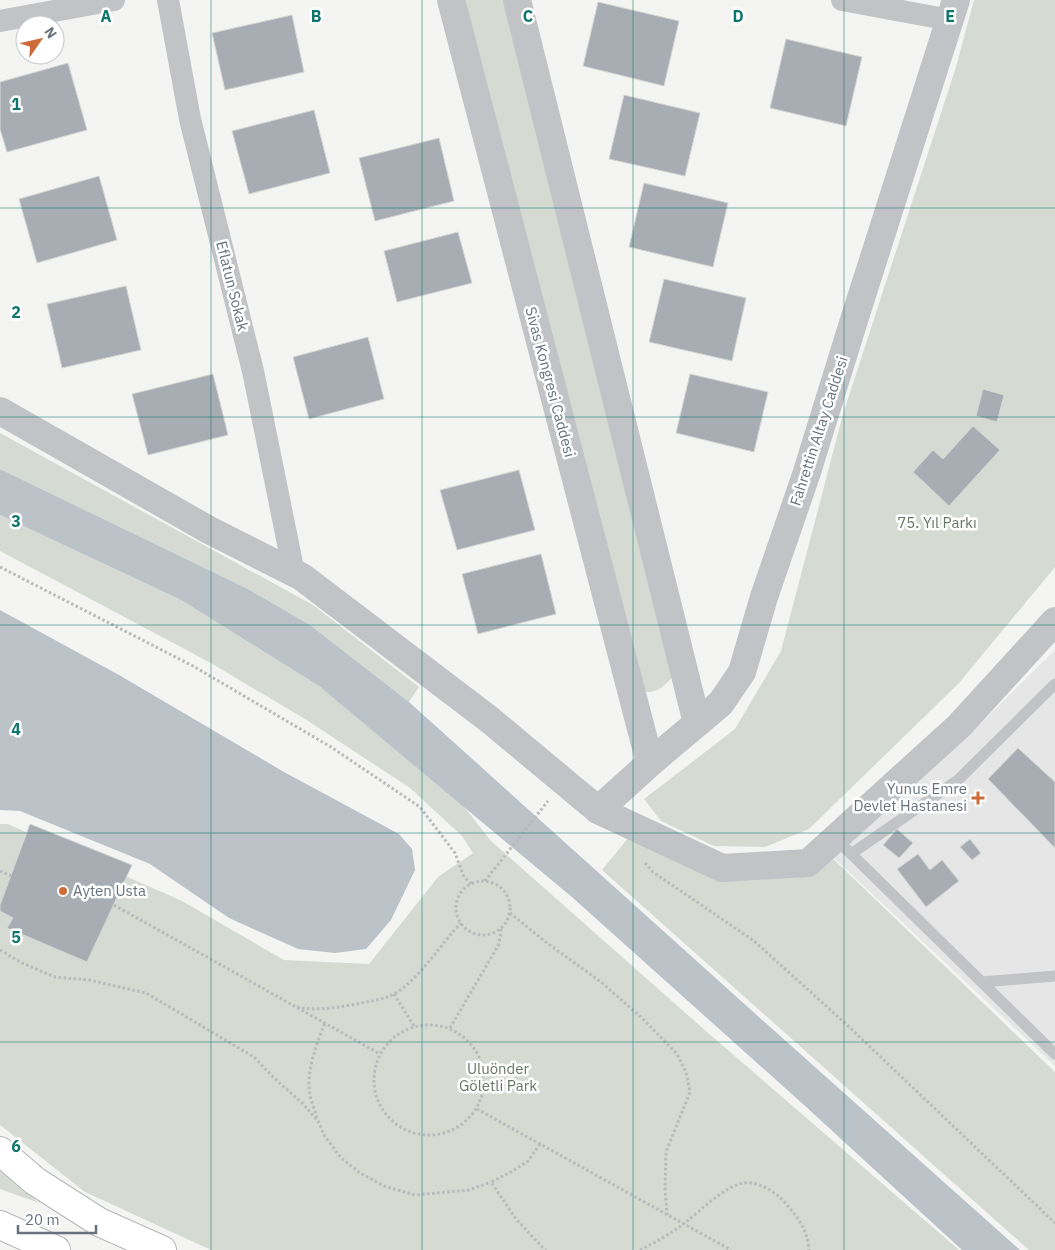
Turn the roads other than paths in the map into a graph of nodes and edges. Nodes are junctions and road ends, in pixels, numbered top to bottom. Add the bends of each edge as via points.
1 (114, 0) edge
2 (168, 0) edge
3 (451, 0) edge
4 (517, 0) edge
5 (842, 0) edge
6 (953, 10) edge
7 (0, 21) edge
8 (0, 411) edge
9 (294, 573) junction
10 (1055, 621) edge
11 (1055, 684) edge
12 (697, 723) junction
13 (650, 763) junction
14 (598, 810) junction
15 (843, 846) junction
16 (1055, 976) edge
17 (982, 982) junction
18 (1055, 1054) edge
19 (0, 1151) edge
20 (0, 1225) edge
21 (56, 1250) edge
22 (162, 1250) edge

1 - 7 street
2 - 9 street, Eflatun Sokak via 190,119 253,371
3 - 13 street, Sivas Kongresi Caddesi
4 - 12 street
5 - 6 street
6 - 12 street, Fahrettin Altay Caddesi via 742,672 721,703
8 - 9 street via 210,530
9 - 14 street via 490,720
10 - 15 street
11 - 15 lane via 958,780
12 - 13 street, Fahrettin Altay Caddesi
13 - 14 street, Fahrettin Altay Caddesi
14 - 15 street via 722,868 808,863
15 - 17 lane
16 - 17 lane
17 - 18 lane
19 - 22 highway via 35,1181 99,1222
20 - 21 highway

